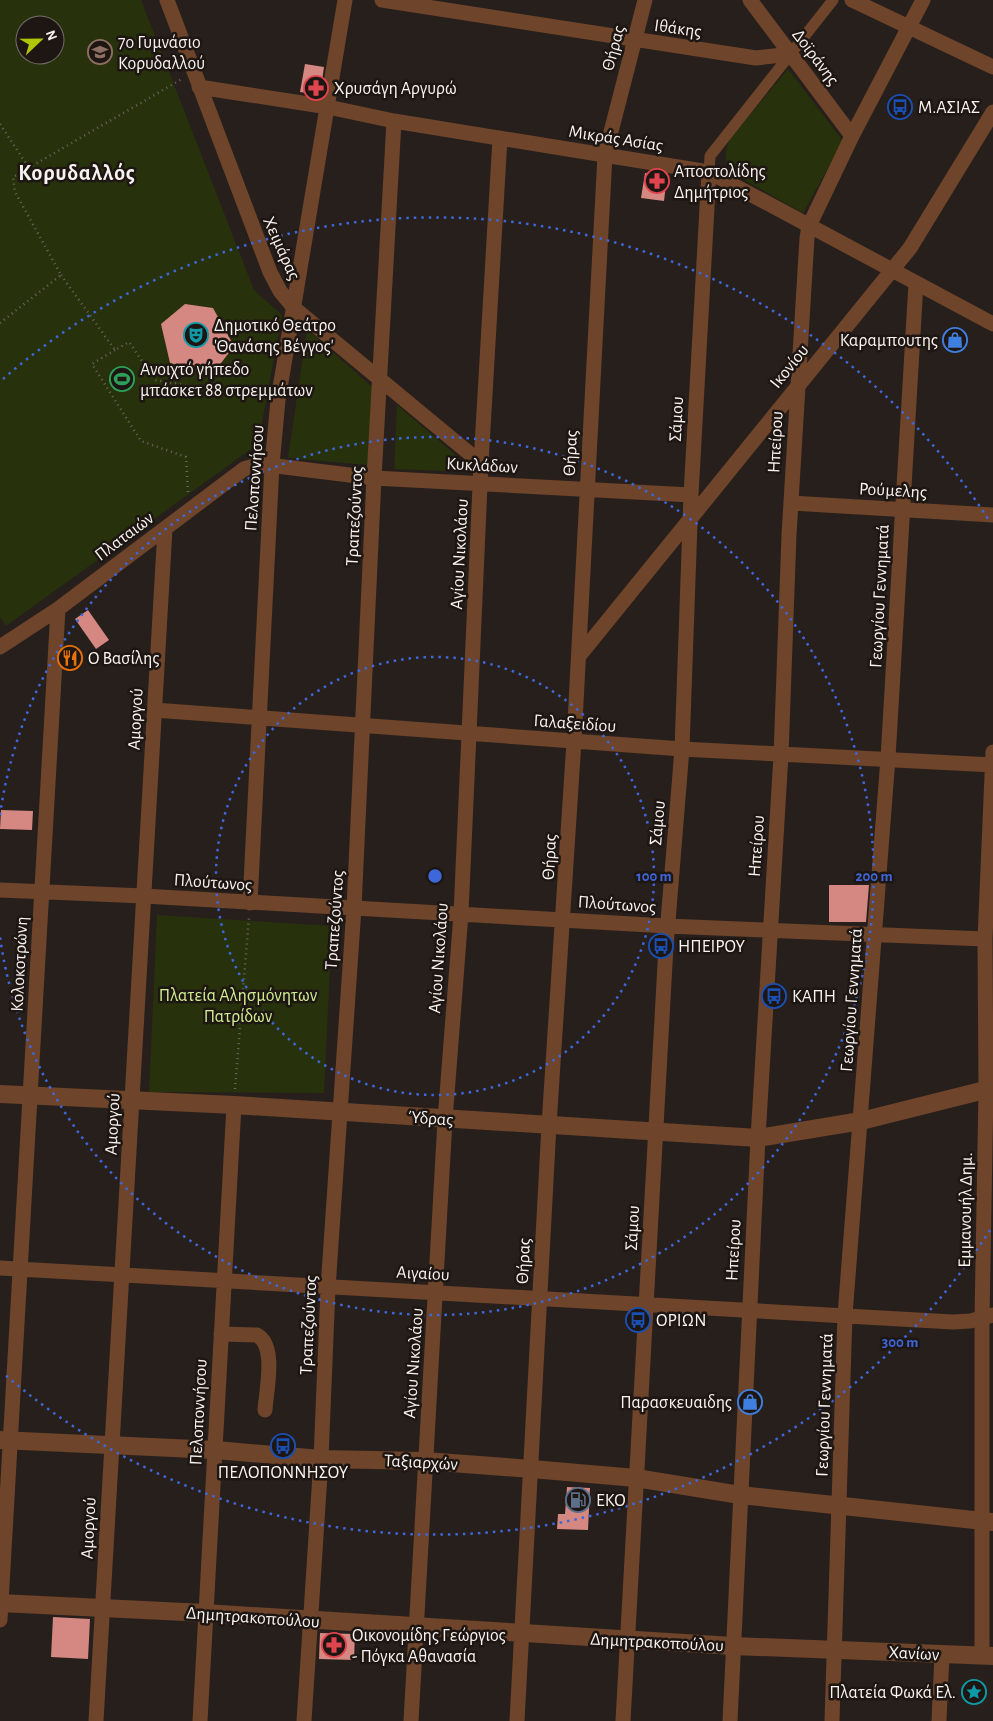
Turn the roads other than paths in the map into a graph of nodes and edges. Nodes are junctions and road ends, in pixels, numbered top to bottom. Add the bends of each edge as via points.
1 (167, 0) edge
2 (345, 0) edge
3 (382, 0) edge
4 (645, 0) edge
5 (750, 0) edge
6 (833, 0) edge
7 (852, 0) edge
8 (923, 0) edge
9 (908, 27) junction
10 (635, 41) junction
11 (791, 54) junction
12 (993, 67) edge
13 (196, 79) junction
14 (328, 108) junction
15 (993, 112) edge
16 (394, 121) junction
17 (852, 136) junction
18 (500, 138) junction
19 (605, 155) junction
20 (709, 172) junction
21 (809, 226) junction
22 (892, 270) junction
23 (916, 283) junction
24 (294, 308) junction
25 (993, 324) edge
26 (380, 378) junction
27 (797, 387) junction
28 (482, 463) junction
29 (272, 465) junction
30 (374, 478) junction
31 (481, 483) junction
32 (586, 490) junction
33 (691, 495) junction
34 (791, 503) junction
35 (903, 509) junction
36 (993, 515) edge
37 (690, 519) junction
38 (165, 529) junction
39 (58, 609) junction
40 (2, 640) edge
41 (579, 656) junction
42 (154, 710) junction
43 (260, 717) junction
44 (363, 725) junction
45 (468, 734) junction
46 (574, 742) junction
47 (682, 749) junction
48 (781, 755) junction
49 (888, 758) junction
50 (993, 760) edge
51 (0, 890) edge
52 (41, 893) junction
53 (144, 896) junction
54 (250, 904) junction
55 (354, 908) junction
56 (461, 914) junction
57 (564, 919) junction
58 (667, 926) junction
59 (769, 930) junction
60 (874, 934) junction
61 (989, 940) edge
62 (989, 1089) edge
63 (0, 1094) edge
64 (30, 1095) junction
65 (132, 1100) junction
66 (234, 1105) junction
67 (340, 1112) junction
68 (445, 1120) junction
69 (861, 1121) junction
70 (549, 1125) junction
71 (656, 1130) junction
72 (758, 1138) junction
73 (990, 1203) edge
74 (0, 1268) edge
75 (20, 1269) junction
76 (122, 1275) junction
77 (223, 1280) junction
78 (328, 1288) junction
79 (436, 1292) junction
80 (540, 1299) junction
81 (646, 1306) junction
82 (749, 1310) junction
83 (845, 1315) junction
84 (987, 1317) edge
85 (221, 1334) junction
86 (264, 1410) dead end
87 (5, 1440) edge
88 (112, 1444) junction
89 (216, 1450) junction
90 (321, 1458) junction
91 (426, 1461) junction
92 (532, 1469) junction
93 (636, 1478) junction
94 (740, 1495) junction
95 (840, 1504) junction
96 (987, 1521) edge
97 (103, 1608) junction
98 (0, 1609) edge
99 (205, 1613) junction
100 (310, 1621) junction
101 (416, 1628) junction
102 (522, 1634) junction
103 (628, 1639) junction
104 (733, 1646) junction
105 (835, 1650) junction
106 (942, 1654) junction
107 (988, 1656) edge
108 (96, 1721) edge
109 (200, 1721) edge
110 (304, 1721) edge
111 (411, 1721) edge
112 (517, 1721) edge
113 (623, 1721) edge
114 (730, 1721) edge
115 (832, 1721) edge
116 (939, 1721) edge

1 - 13 street, Χειμάρας
2 - 14 street, Πελοποννήσου
3 - 10 street, Ιθάκης
4 - 10 street, Θήρας
5 - 11 street, Δοϊράνης
6 - 11 street, Σάμου
7 - 9 street
8 - 9 street, Ηπείρου
9 - 12 street
9 - 17 street, Ηπείρου
10 - 11 street, Ιθάκης via 756,58
10 - 19 street, Θήρας
11 - 17 street, Δοϊράνης
11 - 20 street, Σάμου via 710,156
13 - 14 street, Μικράς Ασίας
13 - 24 street, Χειμάρας via 270,272
14 - 16 street, Μικράς Ασίας
14 - 24 street, Πελοποννήσου
15 - 22 street, Ικονίου via 910,248
16 - 18 street, Μικράς Ασίας
16 - 26 street, Τραπεζούντος
17 - 21 street, Ηπείρου
18 - 19 street, Μικράς Ασίας
18 - 28 street, Αγίου Νικολάου
19 - 20 street, Μικράς Ασίας
19 - 32 street, Θήρας
20 - 21 street, Μικράς Ασίας
20 - 33 street, Σάμου
21 - 22 street, Μικράς Ασίας
21 - 27 street, Ηπείρου
22 - 23 street, Μικράς Ασίας
22 - 27 street, Ικονίου
23 - 25 street, Μικράς Ασίας
23 - 35 street, Γεωργίου Γεννηματά
24 - 26 street, Χειμάρας
24 - 29 street, Πελοποννήσου via 278,400
26 - 28 street, Χειμάρας
26 - 30 street, Τραπεζούντος
27 - 34 street, Ηπείρου
27 - 37 street, Ικονίου
28 - 31 street, Αγίου Νικολάου
29 - 30 street, Κυκλάδων
29 - 38 street, Πλαταιών via 260,464 244,469
29 - 43 street, Πελοποννήσου
30 - 31 street, Κυκλάδων
30 - 44 street, Τραπεζούντος
31 - 32 street, Κυκλάδων
31 - 45 street, Αγίου Νικολάου
32 - 33 street, Κυκλάδων
32 - 41 street, Θήρας
33 - 37 street, Σάμου
34 - 35 street, Ρούμελης
34 - 48 street, Ηπείρου
35 - 36 street, Ρούμελης
35 - 49 street, Γεωργίου Γεννηματά
37 - 41 street, Ικονίου
37 - 47 street, Σάμου
38 - 39 street, Πλαταιών
38 - 42 street, Αμοργού
39 - 40 street, Πλαταιών
39 - 52 street, Κολοκοτρώνη
41 - 46 street, Θήρας
42 - 43 street, Γαλαξειδίου
42 - 53 street, Αμοργού
43 - 44 street, Γαλαξειδίου
43 - 54 street, Πελοποννήσου
44 - 45 street, Γαλαξειδίου
44 - 55 street, Τραπεζούντος
45 - 46 street, Γαλαξειδίου
45 - 56 street, Αγίου Νικολάου
46 - 47 street, Γαλαξειδίου
46 - 57 street, Θήρας
47 - 48 street, Γαλαξειδίου
47 - 58 street, Σάμου
48 - 49 street, Γαλαξειδίου
48 - 59 street, Ηπείρου
49 - 50 street, Γαλαξειδίου
49 - 60 street, Γεωργίου Γεννηματά
50 - 61 street, Εμμανουήλ Δημ.
51 - 52 street, Πλούτωνος
52 - 53 street, Πλούτωνος
52 - 64 street, Κολοκοτρώνη
53 - 54 street, Πλούτωνος
53 - 65 street, Αμοργού
54 - 55 street, Πλούτωνος
55 - 56 street, Πλούτωνος
55 - 67 street, Τραπεζούντος
56 - 57 street, Πλούτωνος
56 - 68 street, Αγίου Νικολάου
57 - 58 street, Πλούτωνος
57 - 70 street, Θήρας
58 - 59 street, Πλούτωνος
58 - 71 street, Σάμου
59 - 60 street, Πλούτωνος
59 - 72 street, Ηπείρου
60 - 61 street, Πλούτωνος
60 - 69 street, Γεωργίου Γεννηματά
61 - 62 street, Εμμανουήλ Δημ.
62 - 69 street, Ύδρας
62 - 73 street, Εμμανουήλ Δημ.
63 - 64 street, Ύδρας
64 - 65 street, Ύδρας
64 - 75 street, Κολοκοτρώνη
65 - 66 street, Ύδρας
65 - 76 street, Αμοργού
66 - 67 street, Ύδρας
66 - 77 street, Πελοποννήσου
67 - 68 street, Ύδρας
67 - 78 street, Τραπεζούντος
68 - 70 street, Ύδρας
68 - 79 street, Αγίου Νικολάου
69 - 72 street, Ύδρας
69 - 83 street, Γεωργίου Γεννηματά
70 - 71 street, Ύδρας
70 - 80 street, Θήρας
71 - 72 street, Ύδρας
71 - 81 street, Σάμου
72 - 82 street, Ηπείρου
73 - 84 street, Εμμανουήλ Δημ.
74 - 75 street, Αιγαίου
75 - 76 street, Αιγαίου
75 - 87 street, Κολοκοτρώνη
76 - 77 street, Αιγαίου
76 - 88 street, Αμοργού
77 - 78 street, Αιγαίου
77 - 85 street, Πελοποννήσου
78 - 79 street, Αιγαίου
78 - 90 street, Τραπεζούντος
79 - 80 street, Αιγαίου
79 - 91 street, Αγίου Νικολάου
80 - 81 street, Αιγαίου
80 - 92 street, Θήρας
81 - 82 street, Αιγαίου
81 - 93 street, Σάμου
82 - 83 street, Αιγαίου
82 - 94 street, Ηπείρου
83 - 84 street, Αιγαίου via 952,1322
83 - 95 street, Γεωργίου Γεννηματά
84 - 96 street, Εμμανουήλ Δημ.
85 - 86 street via 257,1335 267,1345
85 - 89 street, Πελοποννήσου
87 - 88 street, Ταξιαρχών
87 - 98 street, Κολοκοτρώνη
88 - 89 street, Ταξιαρχών
88 - 97 street, Αμοργού
89 - 90 street, Ταξιαρχών
89 - 99 street, Πελοποννήσου
90 - 91 street, Ταξιαρχών
90 - 100 street, Τραπεζούντος
91 - 92 street, Ταξιαρχών
91 - 101 street, Αγίου Νικολάου
92 - 93 street, Ταξιαρχών
92 - 102 street, Θήρας
93 - 94 street, Ταξιαρχών
93 - 103 street, Σάμου
94 - 95 street, Ταξιαρχών
94 - 104 street, Ηπείρου
95 - 96 street, Ταξιαρχών
95 - 105 street, Γεωργίου Γεννηματά
96 - 107 street, Εμμανουήλ Δημ.
97 - 98 street, Δημητρακοπούλου
97 - 99 street, Δημητρακοπούλου
97 - 108 street, Αμοργού
99 - 100 street, Δημητρακοπούλου
99 - 109 street, Πελοποννήσου
100 - 101 street, Δημητρακοπούλου
100 - 110 street, Τραπεζούντος
101 - 102 street, Δημητρακοπούλου
101 - 111 street, Αγίου Νικολάου
102 - 103 street, Δημητρακοπούλου
102 - 112 street, Θήρας
103 - 104 street, Δημητρακοπούλου
103 - 113 street, Σάμου
104 - 105 street, Δημητρακοπούλου
104 - 114 street, Ηπείρου
105 - 106 street, Χανίων
105 - 115 street, Γεωργίου Γεννηματά
106 - 107 street, Χανίων
106 - 116 street

